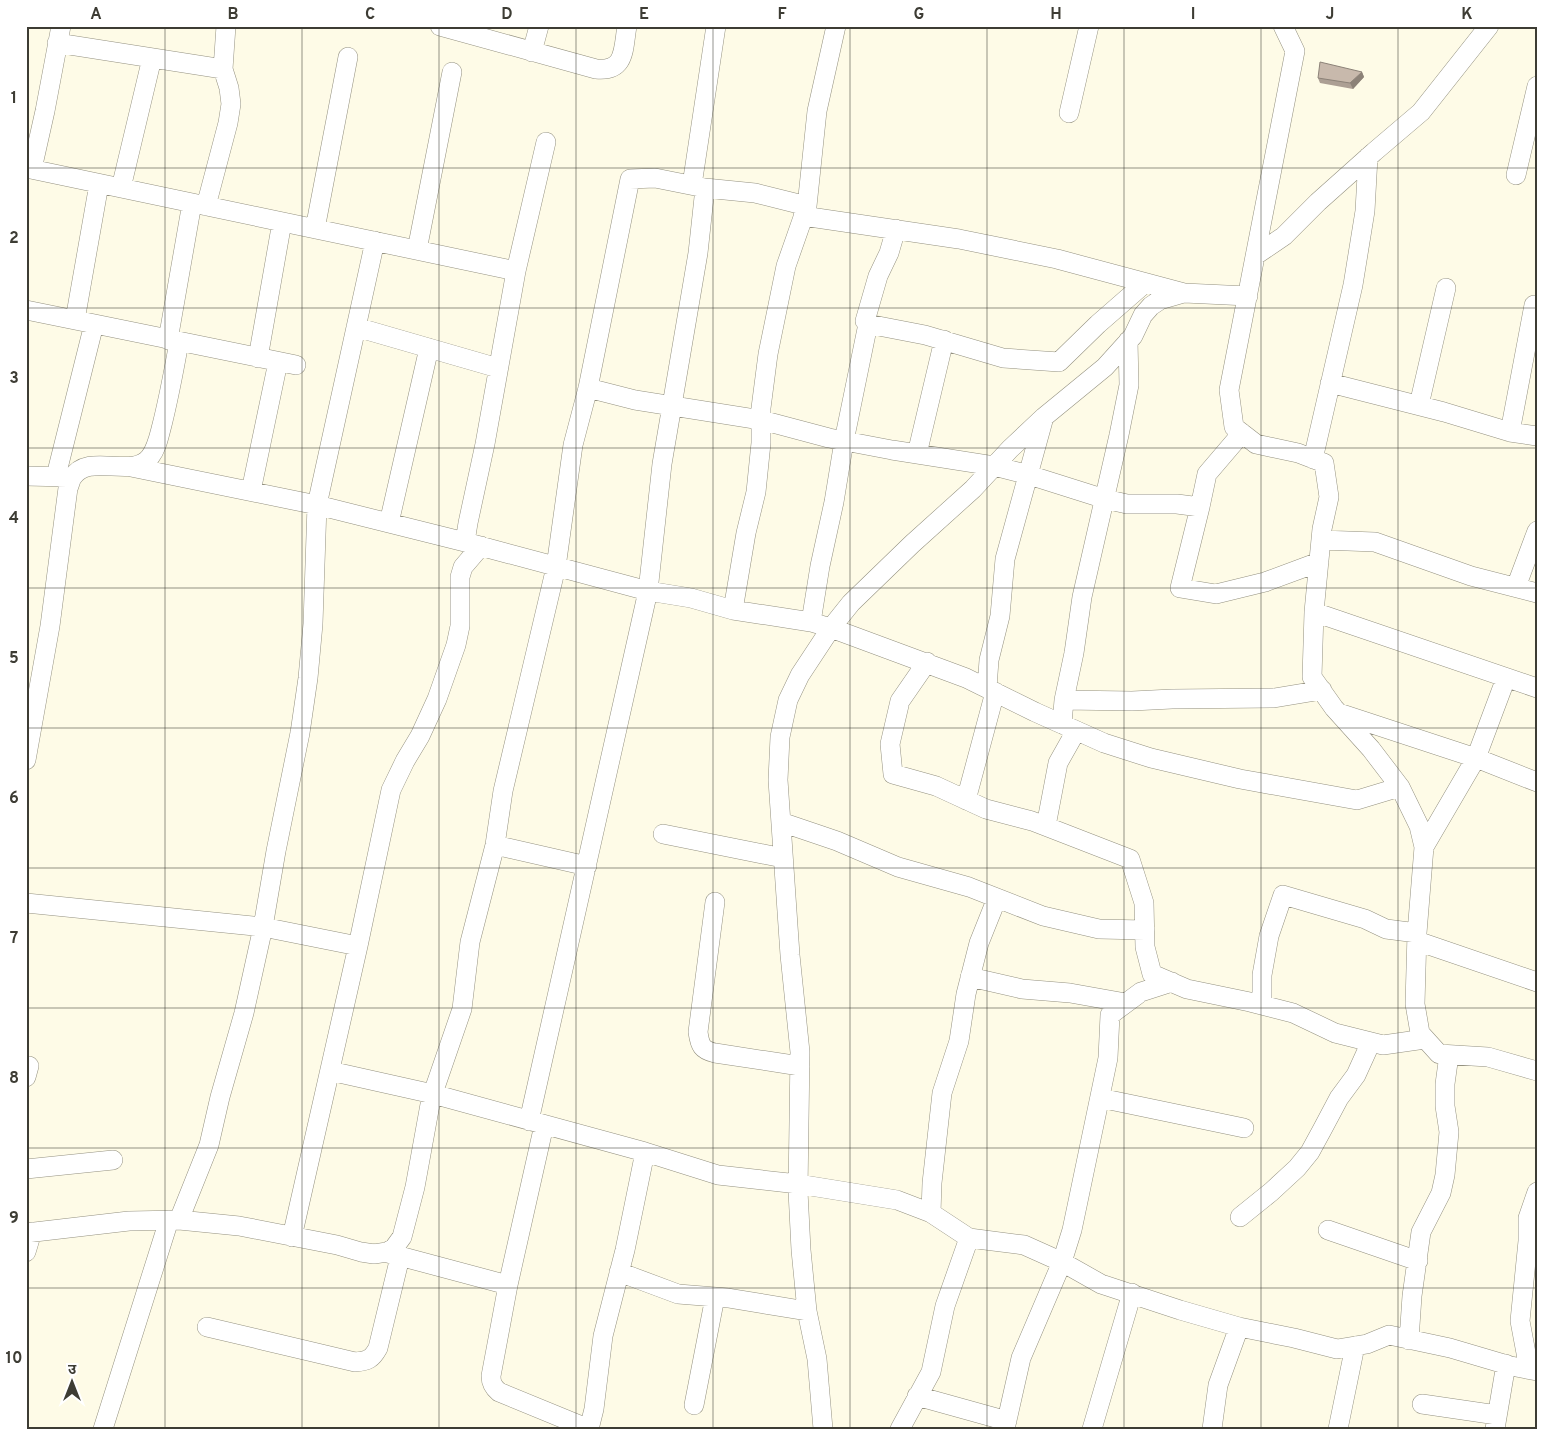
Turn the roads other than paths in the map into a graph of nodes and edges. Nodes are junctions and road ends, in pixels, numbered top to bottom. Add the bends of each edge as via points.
1 (226, 26) edge
2 (539, 26) edge
3 (627, 26) edge
4 (716, 26) edge
5 (836, 26) edge
6 (1089, 26) edge
7 (1489, 26) edge
8 (1279, 27) edge
9 (452, 28) edge
10 (59, 35) edge
11 (532, 52) junction
12 (348, 57) dead end
13 (152, 58) junction
14 (223, 69) junction
15 (452, 72) dead end
16 (1537, 86) edge
17 (1069, 113) dead end
18 (546, 142) dead end
19 (1368, 157) junction
20 (29, 169) edge
21 (1516, 175) dead end
22 (99, 184) junction
23 (699, 186) junction
24 (121, 188) junction
25 (199, 205) junction
26 (805, 211) junction
27 (282, 222) junction
28 (315, 229) junction
29 (896, 229) junction
30 (375, 242) junction
31 (417, 250) junction
32 (1256, 255) junction
33 (516, 271) junction
34 (1145, 284) junction
35 (1446, 288) dead end
36 (1184, 293) junction
37 (1248, 296) junction
38 (1534, 305) dead end
39 (26, 310) edge
40 (75, 320) junction
41 (94, 324) junction
42 (868, 324) junction
43 (356, 327) junction
44 (944, 340) junction
45 (174, 341) junction
46 (1128, 341) junction
47 (429, 348) junction
48 (258, 358) junction
49 (498, 368) junction
50 (1330, 383) junction
51 (588, 388) junction
52 (672, 405) junction
53 (1419, 405) junction
54 (1044, 417) junction
55 (762, 420) junction
56 (1510, 432) junction
57 (1242, 433) junction
58 (1537, 436) edge
59 (844, 440) junction
60 (918, 454) junction
61 (1313, 459) junction
62 (994, 466) junction
63 (131, 467) junction
64 (1029, 475) junction
65 (26, 476) edge
66 (64, 477) junction
67 (252, 491) junction
68 (1105, 499) junction
69 (317, 505) junction
70 (1200, 507) junction
71 (389, 523) junction
72 (1537, 530) edge
73 (1321, 540) junction
74 (473, 544) junction
75 (1319, 562) junction
76 (556, 567) junction
77 (1516, 587) junction
78 (648, 592) junction
79 (1537, 593) edge
80 (733, 610) junction
81 (1314, 612) junction
82 (810, 622) junction
83 (831, 628) junction
84 (927, 662) junction
85 (1506, 678) junction
86 (1537, 688) edge
87 (991, 690) junction
88 (1322, 690) junction
89 (1064, 700) junction
90 (1338, 712) junction
91 (1069, 727) junction
92 (1476, 758) junction
93 (26, 760) edge
94 (1537, 782) edge
95 (1400, 787) junction
96 (966, 800) junction
97 (780, 822) junction
98 (1046, 826) junction
99 (663, 834) dead end
100 (495, 845) junction
101 (1424, 847) junction
102 (783, 858) junction
103 (587, 866) junction
104 (997, 898) junction
105 (715, 902) dead end
106 (26, 903) edge
107 (263, 926) junction
108 (1145, 930) junction
109 (1417, 937) junction
110 (358, 946) junction
111 (970, 977) junction
112 (1172, 982) junction
113 (1537, 982) edge
114 (1126, 1003) junction
115 (1262, 1005) junction
116 (1425, 1039) junction
117 (1371, 1042) junction
118 (1449, 1055) junction
119 (800, 1066) junction
120 (330, 1071) junction
121 (1537, 1071) edge
122 (433, 1094) junction
123 (1100, 1098) junction
124 (536, 1123) junction
125 (1244, 1128) dead end
126 (646, 1152) junction
127 (112, 1160) dead end
128 (26, 1169) edge
129 (798, 1184) junction
130 (1537, 1192) edge
131 (931, 1214) junction
132 (1240, 1217) dead end
133 (174, 1220) junction
134 (1328, 1230) dead end
135 (29, 1232) edge
136 (292, 1237) junction
137 (968, 1238) junction
138 (26, 1252) edge
139 (393, 1254) junction
140 (1418, 1260) junction
141 (1062, 1262) junction
142 (619, 1272) junction
143 (508, 1285) junction
144 (1132, 1294) junction
145 (715, 1297) junction
146 (807, 1311) junction
147 (207, 1327) dead end
148 (1238, 1327) junction
149 (1409, 1340) junction
150 (1355, 1346) junction
151 (1506, 1364) junction
152 (1533, 1370) edge
153 (917, 1396) junction
154 (1422, 1404) dead end
155 (694, 1405) dead end
156 (1496, 1422) edge
157 (1006, 1425) edge
158 (103, 1429) edge
159 (823, 1429) edge
160 (900, 1429) edge
161 (1092, 1429) edge
162 (1212, 1429) edge
163 (1338, 1429) edge

1 - 14 street
2 - 11 street
3 - 11 street via 621,59 612,69 596,70
4 - 23 street
5 - 26 street via 817,111
6 - 17 street
7 - 19 street via 1421,112
8 - 32 street via 1295,51
9 - 11 street
10 - 13 street
10 - 20 street via 45,111
12 - 28 street
13 - 14 street
13 - 24 street
14 - 25 street via 231,104 228,123
15 - 31 street
16 - 21 street
18 - 33 street
19 - 32 street via 1284,236
19 - 50 street via 1365,211
20 - 22 street
22 - 24 street
22 - 40 street
23 - 26 street via 755,193
23 - 51 street via 655,178 630,179
23 - 52 street via 698,253
24 - 25 street
25 - 27 street
25 - 45 street
26 - 29 street
26 - 55 street via 786,266 768,354
27 - 28 street
27 - 48 street
28 - 30 street
29 - 34 street via 1057,259
29 - 42 street via 878,276 865,322
30 - 31 street
30 - 43 street
31 - 33 street
32 - 37 street
33 - 49 street
34 - 36 street
34 - 44 street via 1059,362 1003,358
35 - 53 street
36 - 37 street
36 - 46 street via 1151,306
37 - 57 street via 1230,390 1234,427
38 - 56 street
39 - 40 street
40 - 41 street
41 - 45 street
41 - 66 street
42 - 44 street
42 - 59 street
43 - 47 street
43 - 69 street
44 - 60 street
45 - 48 street
45 - 63 street via 169,398 156,446 149,459
46 - 54 street via 1105,367
46 - 68 street via 1129,385
47 - 49 street
47 - 71 street
48 - 67 street via 287,364
49 - 74 street via 468,523
50 - 53 street
50 - 61 street
51 - 52 street
51 - 76 street via 573,445
52 - 55 street
52 - 78 street
53 - 56 street
54 - 62 street
54 - 64 street
55 - 59 street
55 - 80 street via 756,492
56 - 58 street
57 - 61 street via 1256,444
57 - 70 street via 1207,474
59 - 60 street
59 - 82 street
60 - 62 street
61 - 73 street via 1324,463 1329,497
62 - 64 street
62 - 83 street via 851,603
63 - 66 street via 88,466
63 - 67 street
64 - 68 street
64 - 87 street via 1005,558 1000,616 990,660
65 - 66 street
66 - 93 street via 67,498 50,626
67 - 69 street
68 - 70 street via 1127,504
68 - 89 street via 1082,597
69 - 71 street
69 - 107 street via 308,678
70 - 75 street via 1180,588 1216,594 1265,582
71 - 74 street
72 - 77 street
73 - 75 street
73 - 77 street via 1375,542 1471,576
74 - 76 street
74 - 110 street via 460,576 460,626 456,645 438,699 391,790
75 - 81 street
76 - 78 street
76 - 100 street via 503,790
77 - 79 street
78 - 80 street via 691,598
78 - 103 street
80 - 82 street
81 - 85 street
81 - 88 street via 1312,676
82 - 83 street
83 - 84 street
83 - 97 street via 800,674 788,700 780,737
84 - 87 street
84 - 96 street via 900,701 890,744 893,774 936,786
85 - 86 street
85 - 92 street
87 - 91 street
87 - 96 street
88 - 89 street via 1274,698
88 - 90 street
89 - 91 street
90 - 92 street
90 - 95 street
91 - 95 street via 1104,743 1151,758 1240,779 1357,800
91 - 98 street via 1058,763
92 - 94 street
92 - 101 street
95 - 101 street via 1419,826
96 - 98 street
97 - 102 street
97 - 104 street via 837,841 898,867
98 - 108 street via 1130,859 1144,903
99 - 102 street
100 - 103 street
100 - 122 street via 470,942 462,1009
101 - 109 street
102 - 119 street
103 - 124 street
104 - 108 street via 1043,916 1099,929
104 - 111 street
105 - 119 street via 698,1032 702,1047 715,1053
106 - 107 street
107 - 110 street
107 - 133 street via 210,1145
108 - 112 street via 1152,974
109 - 113 street
109 - 115 street via 1283,895 1269,936 1262,975
109 - 116 street via 1414,1004 1420,1033
110 - 120 street
111 - 114 street via 1022,989
111 - 131 street via 959,1042 942,1093
112 - 114 street via 1141,992
112 - 115 street via 1188,989
114 - 123 street via 1110,1015 1108,1058
115 - 117 street via 1293,1013 1335,1033
116 - 117 street via 1383,1045
116 - 118 street via 1439,1054
117 - 132 street via 1356,1075 1339,1098 1306,1157
118 - 121 street via 1488,1057
118 - 140 street via 1445,1106 1450,1132 1445,1175 1441,1193 1421,1232
119 - 129 street
120 - 122 street
120 - 136 street
122 - 124 street
122 - 139 street via 402,1237
123 - 125 street
123 - 141 street via 1072,1230
124 - 126 street
124 - 143 street
126 - 129 street via 718,1176
126 - 142 street
127 - 128 street
129 - 131 street via 898,1200
129 - 146 street via 800,1250
130 - 152 street via 1528,1218 1520,1321
131 - 137 street
133 - 135 street via 129,1221
133 - 136 street via 238,1226
133 - 158 street
134 - 140 street
135 - 138 street
136 - 139 street via 361,1252
137 - 141 street via 1024,1245
137 - 153 street via 945,1306 931,1372
139 - 143 street
139 - 147 street via 378,1348 373,1358 366,1361 356,1362
140 - 149 street
141 - 144 street via 1101,1284
141 - 157 street via 1022,1358
142 - 143 street via 604,1336 589,1429 494,1388 491,1376
142 - 145 street via 678,1294
144 - 148 street
144 - 161 street
145 - 146 street
145 - 155 street
146 - 159 street via 817,1359
148 - 150 street via 1337,1349
148 - 162 street via 1218,1385
149 - 150 street via 1389,1335
149 - 151 street
150 - 163 street
151 - 152 street
151 - 156 street
153 - 157 street
153 - 160 street
154 - 156 street

